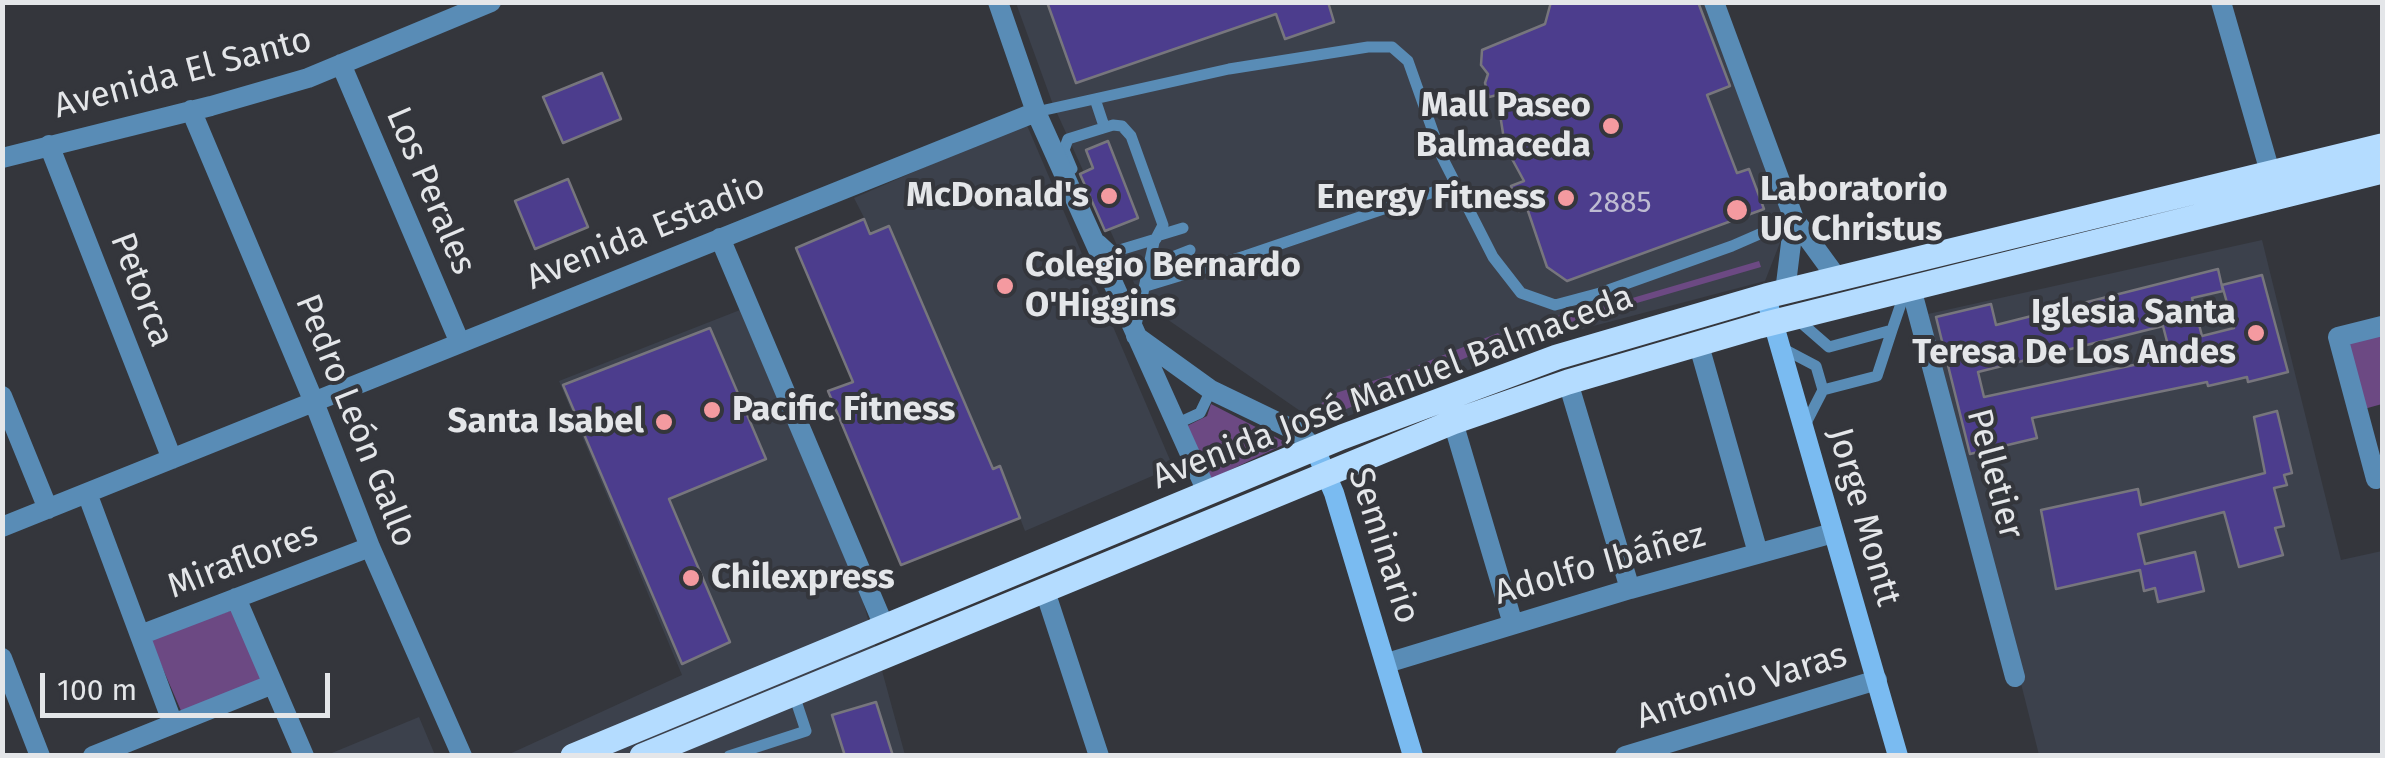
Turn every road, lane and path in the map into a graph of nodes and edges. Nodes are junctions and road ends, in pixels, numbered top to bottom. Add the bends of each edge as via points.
1 (490, 2) edge
2 (998, 2) edge
3 (1714, 2) edge
4 (2221, 2) edge
5 (341, 64) junction
6 (1095, 98) junction
7 (191, 110) junction
8 (1036, 112) junction
9 (1104, 126) junction
10 (49, 145) junction
11 (2382, 146) edge
12 (2, 158) edge
13 (2270, 172) junction
14 (2382, 172) edge
15 (1454, 184) junction
16 (1794, 219) junction
17 (1182, 228) dead end
18 (1158, 237) junction
19 (720, 238) junction
20 (1190, 250) dead end
21 (1152, 254) junction
22 (1837, 278) junction
23 (1146, 286) junction
24 (1908, 289) junction
25 (1776, 294) junction
26 (2382, 326) edge
27 (1782, 329) junction
28 (1892, 330) junction
29 (1134, 335) junction
30 (1698, 342) junction
31 (460, 343) junction
32 (1829, 347) junction
33 (1816, 366) junction
34 (1568, 382) junction
35 (1211, 390) junction
36 (1822, 390) junction
37 (2, 396) edge
38 (314, 402) junction
39 (1453, 422) junction
40 (1174, 425) junction
41 (1803, 429) junction
42 (1315, 448) junction
43 (172, 459) junction
44 (1328, 473) junction
45 (2376, 479) dead end
46 (87, 494) junction
47 (1208, 494) junction
48 (48, 509) junction
49 (2, 527) edge
50 (1832, 533) junction
51 (370, 547) junction
52 (1758, 553) junction
53 (1630, 590) junction
54 (1046, 591) junction
55 (236, 598) junction
56 (1514, 624) junction
57 (884, 626) junction
58 (140, 636) junction
59 (2, 658) edge
60 (1387, 663) junction
61 (2015, 677) dead end
62 (1877, 680) junction
63 (273, 684) junction
64 (8, 686) edge
65 (794, 695) junction
66 (173, 724) junction
67 (642, 726) junction
68 (609, 748) edge
69 (646, 755) edge
70 (40, 756) edge
71 (94, 756) edge
72 (304, 756) edge
73 (462, 756) edge
74 (572, 756) edge
75 (729, 756) edge
76 (1100, 756) edge
77 (1413, 756) edge
78 (1625, 756) edge
79 (1898, 756) edge

1 - 5 street, Avenida El Santo
2 - 8 street
3 - 16 street
4 - 13 street
5 - 7 street, Avenida El Santo
5 - 31 street, Los Perales
6 - 8 lane
6 - 9 lane
6 - 15 lane via 1275,61 1392,47 1408,61
7 - 10 street, Avenida El Santo
7 - 38 street, Pedro León Gallo
8 - 19 street, Avenida Estadio
8 - 29 street
9 - 18 lane via 1122,126 1132,136 1162,225
9 - 18 lane via 1068,138 1064,150 1101,241 1113,252
10 - 12 street, Avenida El Santo
10 - 43 street, Petorca
11 - 13 main road, Avenida José Manuel Balmaceda
13 - 22 main road, Avenida José Manuel Balmaceda
14 - 24 main road, Avenida José Manuel Balmaceda
15 - 16 lane via 1493,258 1521,292 1555,304
15 - 23 lane
16 - 22 street
16 - 25 street
17 - 18 lane
18 - 21 lane
19 - 31 street, Avenida Estadio
19 - 57 street
20 - 21 lane via 1166,258
21 - 23 lane
22 - 25 main road, Avenida José Manuel Balmaceda
23 - 29 lane
24 - 27 main road, Avenida José Manuel Balmaceda
24 - 28 lane
24 - 61 street, Pelletier
25 - 27 street, Jorge Montt
25 - 42 main road, Avenida José Manuel Balmaceda via 1557,356
26 - 45 street via 2338,337
27 - 30 main road, Avenida José Manuel Balmaceda
27 - 32 lane
27 - 33 lane
27 - 41 street, Jorge Montt
28 - 32 lane
28 - 36 lane via 1877,376
29 - 35 street, Seminario
29 - 40 street
30 - 34 main road, Avenida José Manuel Balmaceda
30 - 52 street
31 - 38 street, Avenida Estadio
32 - 33 lane
33 - 36 lane
34 - 39 main road, Avenida José Manuel Balmaceda
34 - 53 street
35 - 40 lane via 1200,413
35 - 42 street, Seminario via 1298,432
36 - 41 lane
37 - 48 street
38 - 43 street, Avenida Estadio
38 - 51 street, Pedro León Gallo
39 - 44 main road, Avenida José Manuel Balmaceda
39 - 56 street
40 - 47 street
41 - 50 street, Jorge Montt
42 - 44 street, Seminario
42 - 47 main road, Avenida José Manuel Balmaceda
43 - 46 street, Avenida Estadio
44 - 54 main road, Avenida José Manuel Balmaceda
44 - 60 street, Seminario
46 - 48 street, Avenida Estadio
46 - 58 street
47 - 57 main road, Avenida José Manuel Balmaceda
48 - 49 street, Avenida Estadio
50 - 52 street, Adolfo Ibáñez
50 - 62 street, Jorge Montt
51 - 55 street, Miraflores
51 - 73 street, Pedro León Gallo
52 - 53 street, Adolfo Ibáñez
53 - 56 street, Adolfo Ibáñez
54 - 65 main road, Avenida José Manuel Balmaceda
54 - 76 street
55 - 58 street, Miraflores
55 - 63 street
56 - 60 street, Adolfo Ibáñez
57 - 67 main road, Avenida José Manuel Balmaceda
58 - 66 street
59 - 64 street
60 - 77 street, Seminario
62 - 78 street, Antonio Varas
62 - 79 street, Jorge Montt
63 - 66 street
63 - 72 street
64 - 70 street
65 - 69 main road, Avenida José Manuel Balmaceda
65 - 75 lane via 806,730
66 - 71 street
67 - 68 main road, Avenida José Manuel Balmaceda
67 - 69 street
68 - 74 main road, Avenida José Manuel Balmaceda

